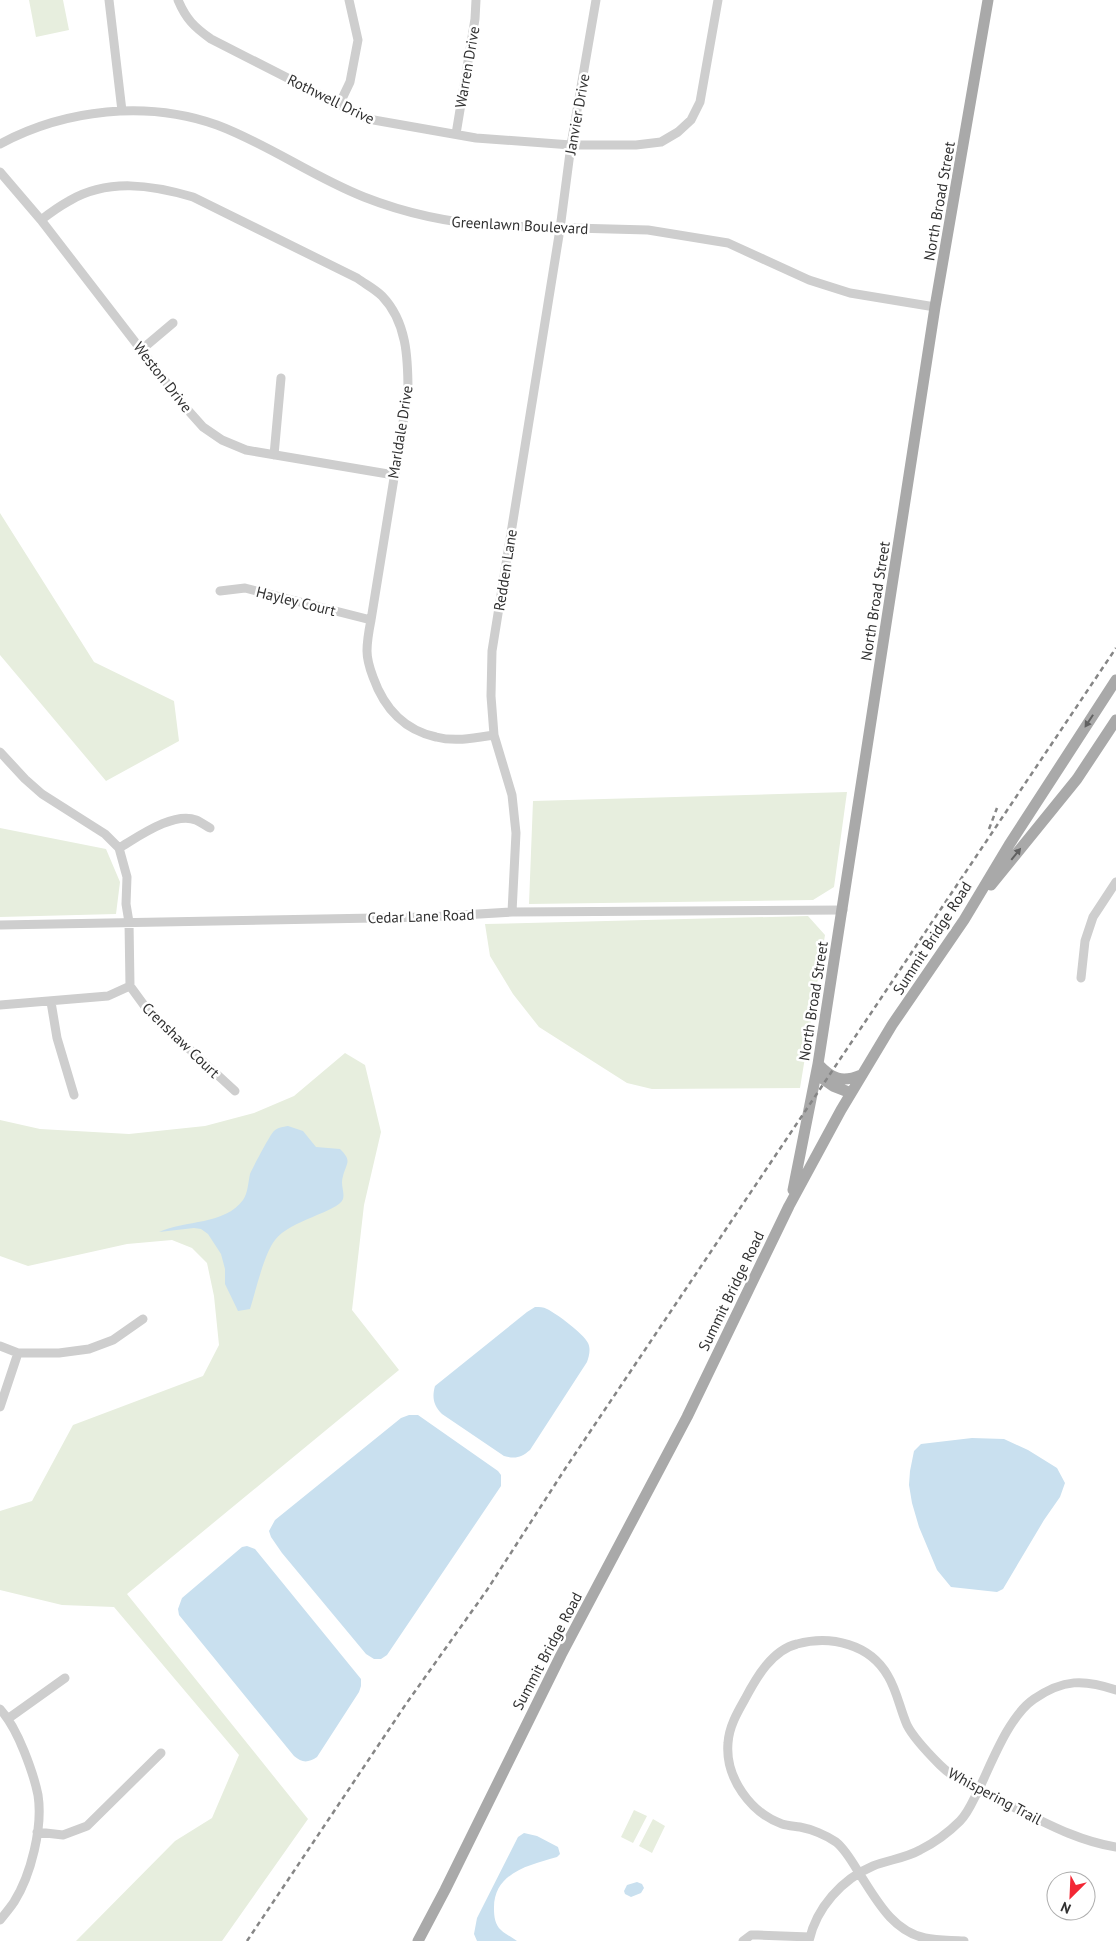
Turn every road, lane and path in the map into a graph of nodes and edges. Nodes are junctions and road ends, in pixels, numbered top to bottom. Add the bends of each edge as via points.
1 (109, 0) edge
2 (178, 0) edge
3 (349, 0) edge
4 (476, 0) edge
5 (596, 0) edge
6 (718, 0) edge
7 (988, 0) edge
8 (339, 105) junction
9 (122, 111) junction
10 (456, 134) junction
11 (0, 144) edge
12 (571, 145) junction
13 (0, 172) edge
14 (41, 220) junction
15 (560, 229) junction
16 (935, 307) junction
17 (173, 323) dead end
18 (141, 350) junction
19 (281, 378) dead end
20 (274, 455) junction
21 (394, 475) junction
22 (220, 591) dead end
23 (371, 620) junction
24 (1116, 680) edge
25 (1116, 720) edge
26 (494, 735) junction
27 (0, 752) edge
28 (210, 828) dead end
29 (119, 848) junction
30 (1116, 882) edge
31 (1108, 896) junction
32 (1116, 901) edge
33 (843, 910) junction
34 (512, 912) junction
35 (964, 920) junction
36 (129, 922) junction
37 (0, 925) edge
38 (1081, 978) dead end
39 (130, 986) junction
40 (51, 1002) junction
41 (0, 1006) edge
42 (817, 1069) junction
43 (861, 1075) junction
44 (235, 1091) dead end
45 (851, 1093) junction
46 (74, 1095) dead end
47 (789, 1206) junction
48 (144, 1319) dead end
49 (0, 1346) edge
50 (18, 1353) junction
51 (0, 1407) edge
52 (65, 1678) dead end
53 (1116, 1690) edge
54 (0, 1709) edge
55 (9, 1718) junction
56 (161, 1754) dead end
57 (978, 1790) junction
58 (37, 1832) junction
59 (1116, 1847) edge
60 (860, 1874) junction
61 (0, 1920) edge
62 (809, 1939) edge
63 (418, 1941) edge
64 (743, 1941) edge
65 (964, 1941) edge

1 - 9 street
2 - 8 street, Rothwell Drive via 185,16 211,39
3 - 8 street via 358,40 350,82
4 - 10 street, Warren Drive
5 - 12 street, Janvier Drive
6 - 12 street, Rothwell Drive via 700,102 690,120 678,132 661,142 636,146
7 - 16 main road, North Broad Street
8 - 10 street, Rothwell Drive via 368,119
9 - 11 street, Greenlawn Boulevard via 58,121
9 - 15 street, Greenlawn Boulevard via 175,114 217,126 344,188 408,212 474,225
10 - 12 street, Rothwell Drive
12 - 15 street, Janvier Drive
13 - 14 street, Weston Drive
14 - 18 street, Weston Drive
14 - 21 street, Marldale Drive via 70,200 93,191 117,186 168,190 193,197 357,278 375,291 397,316 408,362 408,392
15 - 16 street, Greenlawn Boulevard via 648,230 728,243 809,280 850,294
15 - 26 street, Redden Lane via 492,652 490,696
16 - 33 main road, North Broad Street
17 - 18 street
18 - 20 street, Weston Drive via 203,426 222,440 246,450
19 - 20 street
20 - 21 street, Weston Drive
21 - 23 street, Marldale Drive
22 - 23 street, Hayley Court via 244,588
23 - 26 street, Marldale Drive via 367,651 370,670 391,713 413,730 437,738
24 -> 35 main road, Summit Bridge Road
35 -> 25 main road via 1077,779
26 - 34 street, Redden Lane via 512,796 516,833
27 - 29 street via 42,794 105,834
28 - 29 street via 195,819 177,820 157,826
29 - 36 street via 127,877
30 - 31 street
31 - 32 street
31 - 38 street via 1093,917 1085,941
33 - 34 street, Cedar Lane Road
33 - 42 main road, North Broad Street
34 - 36 street, Cedar Lane Road via 430,917
35 - 43 main road, Summit Bridge Road
36 - 37 street, Cedar Lane Road
36 - 39 street
39 - 40 street via 108,996
39 - 44 street, Crenshaw Court via 149,1012
40 - 41 street
40 - 46 street via 57,1038
42 - 43 main road via 839,1079
42 - 45 main road via 833,1086
42 - 47 main road, North Broad Street
43 - 45 main road, Summit Bridge Road
45 - 47 main road, Summit Bridge Road
47 - 63 main road, Summit Bridge Road via 687,1417 561,1655
48 - 50 street via 113,1340 89,1349
49 - 50 street
50 - 51 street
52 - 55 street
53 - 57 street via 1078,1682 1060,1685 1032,1700 1012,1725
54 - 55 street
55 - 58 street via 32,1770 38,1797
56 - 58 street via 87,1826 63,1835
57 - 59 street, Whispering Trail via 1058,1830
57 - 60 street via 960,1821 932,1842 919,1851 873,1866
57 - 60 street, Whispering Trail via 941,1766 925,1749 908,1726 889,1677 861,1649 839,1641 819,1640 795,1644 774,1657 759,1675 733,1722 728,1744 738,1785 762,1814 784,1825 818,1832 836,1842
58 - 61 street via 28,1872 14,1902
60 - 62 street via 844,1884 829,1900
60 - 65 street, Whispering Trail via 886,1914 910,1932 923,1938
62 - 64 street via 758,1935

